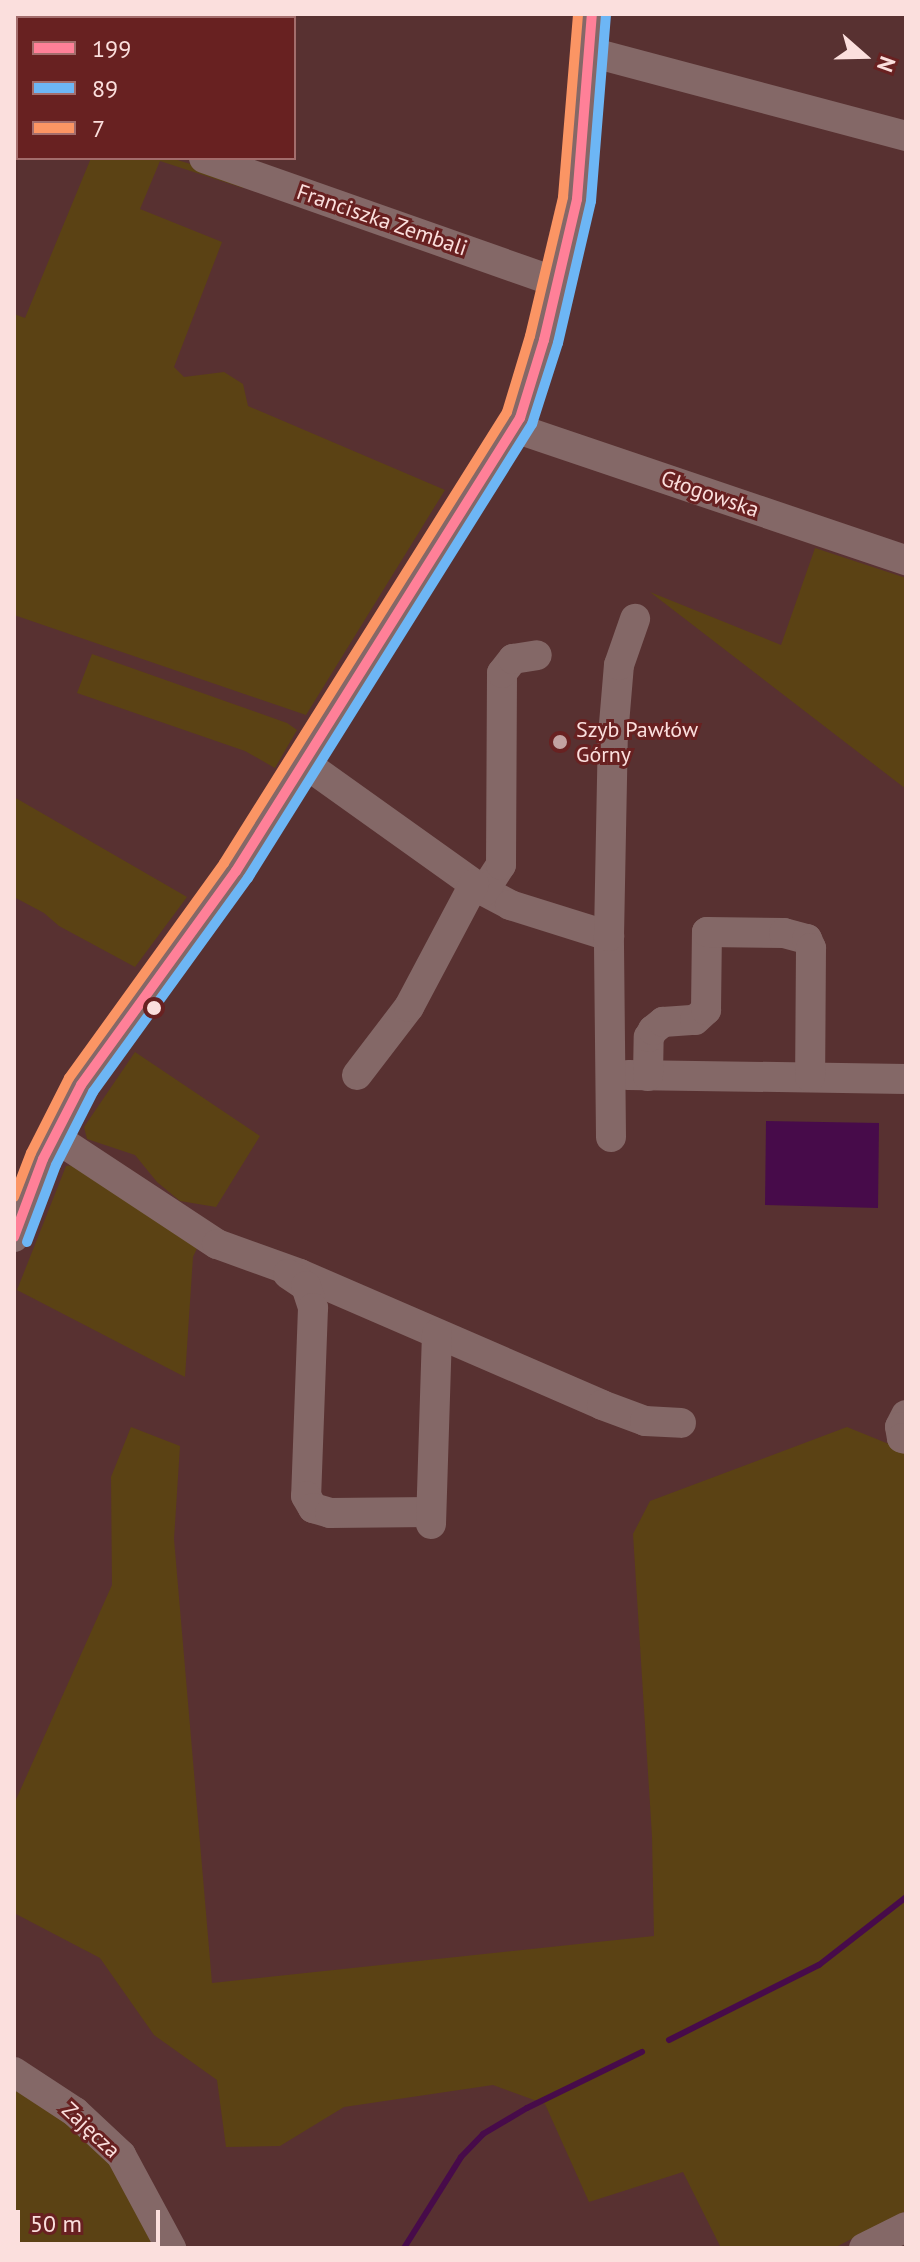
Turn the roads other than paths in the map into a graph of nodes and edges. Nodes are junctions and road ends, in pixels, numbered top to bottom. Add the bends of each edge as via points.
1 (592, 14) edge
2 (590, 52) junction
3 (906, 136) edge
4 (210, 160) edge
5 (559, 283) junction
6 (515, 428) junction
7 (906, 560) edge
8 (635, 619) dead end
9 (537, 655) dead end
10 (303, 762) junction
11 (479, 887) junction
12 (609, 936) junction
13 (357, 1075) dead end
14 (610, 1075) junction
15 (648, 1076) junction
16 (810, 1077) junction
17 (906, 1079) edge
18 (53, 1136) junction
19 (611, 1137) dead end
20 (14, 1237) edge
21 (278, 1267) junction
22 (437, 1334) junction
23 (906, 1415) edge
24 (681, 1423) dead end
25 (906, 1439) edge
26 (14, 2072) edge
27 (906, 2227) edge
28 (171, 2248) edge
29 (864, 2248) edge

1 - 2 street
2 - 3 street
2 - 5 street via 577,199
4 - 5 street, Franciszka Zembali
5 - 6 street
6 - 7 street, Głogowska
6 - 10 street
8 - 12 street via 619,665 615,698
9 - 11 street via 513,659 502,673 501,865
10 - 11 street
10 - 18 street via 236,871 109,1043
11 - 12 street via 510,905
11 - 13 street via 409,1007
12 - 14 street
14 - 15 street
14 - 19 street
15 - 16 street
15 - 16 street via 653,1030 663,1022 695,1020 706,1010 707,932 784,933 807,939
16 - 17 street
18 - 20 street
18 - 21 street via 217,1244
21 - 22 street
21 - 22 street via 306,1286 313,1308 306,1496 313,1508 431,1518
22 - 24 street via 645,1421
23 - 25 street via 900,1427
26 - 28 street, Zajęcza via 75,2112 121,2155
27 - 29 street

